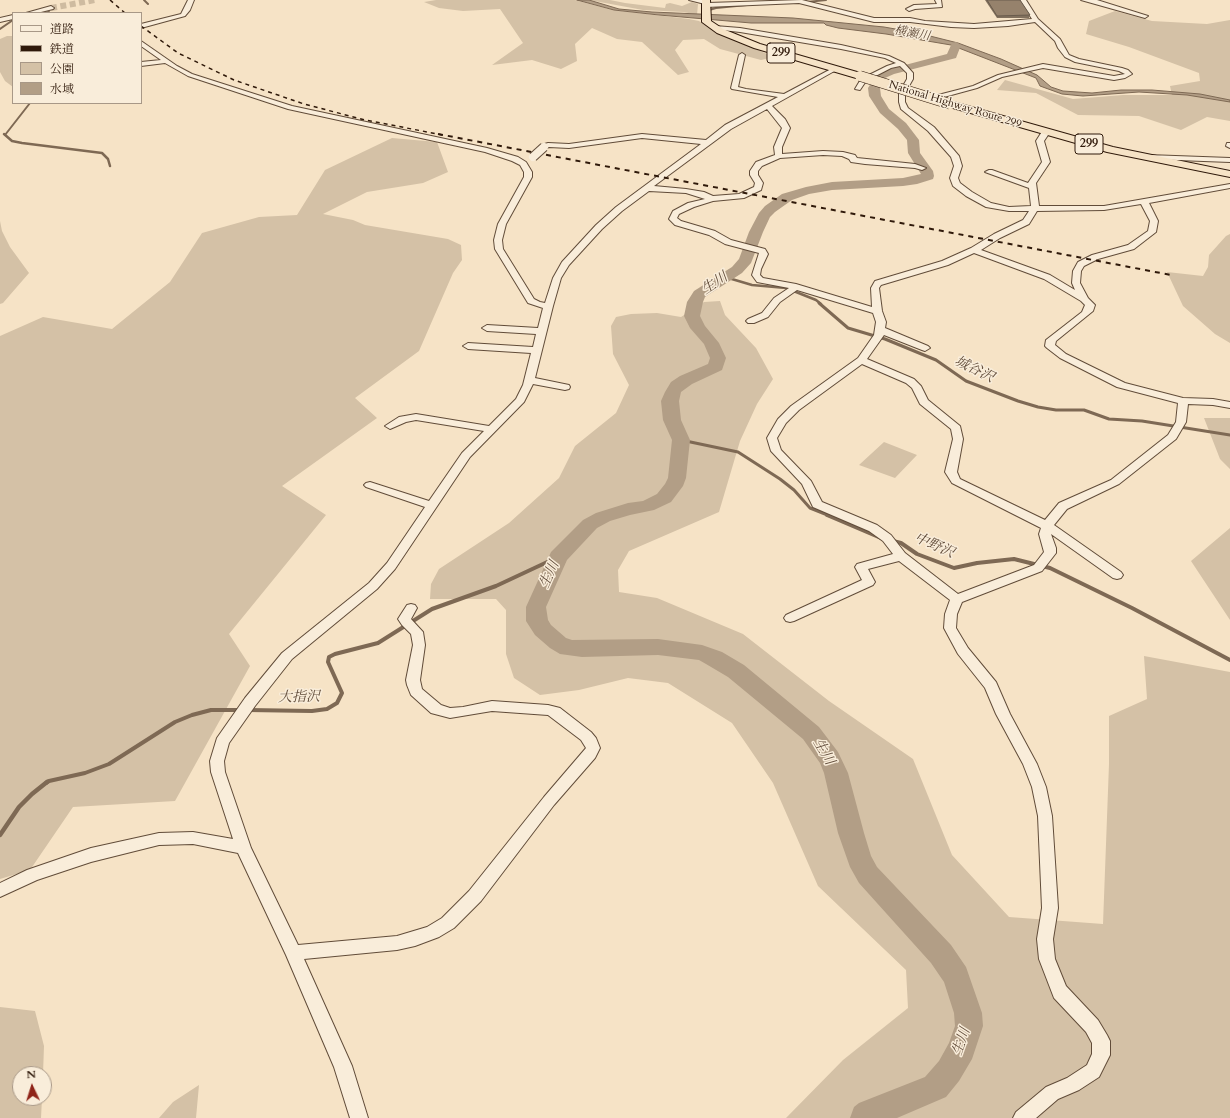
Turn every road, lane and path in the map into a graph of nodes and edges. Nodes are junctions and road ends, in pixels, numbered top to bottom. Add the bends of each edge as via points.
1 (192, 0) edge
2 (692, 0) edge
3 (793, 0) edge
4 (938, 0) edge
5 (1023, 0) edge
6 (1084, 0) edge
7 (706, 3) edge
8 (51, 8) tunnel mouth
9 (909, 9) dead end
10 (33, 11) edge
11 (1145, 16) dead end
12 (12, 17) edge
13 (0, 20) edge
14 (1036, 20) junction
15 (142, 26) edge
16 (715, 28) junction
17 (142, 44) edge
18 (742, 54) dead end
19 (167, 61) junction
20 (142, 64) edge
21 (903, 66) junction
22 (835, 69) junction
23 (858, 89) dead end
24 (783, 96) junction
25 (902, 96) junction
26 (767, 105) junction
27 (1046, 132) junction
28 (707, 142) junction
29 (779, 156) junction
30 (1139, 157) junction
31 (1230, 160) edge
32 (522, 164) junction
33 (922, 168) dead end
34 (989, 172) dead end
35 (1230, 174) edge
36 (1032, 186) junction
37 (1230, 186) edge
38 (646, 188) junction
39 (712, 199) junction
40 (1144, 201) junction
41 (1035, 208) junction
42 (974, 250) junction
43 (796, 288) junction
44 (1084, 299) junction
45 (548, 306) junction
46 (877, 312) junction
47 (751, 321) dead end
48 (487, 328) dead end
49 (542, 331) junction
50 (878, 335) junction
51 (468, 346) dead end
52 (925, 348) dead end
53 (537, 350) junction
54 (861, 360) junction
55 (529, 380) junction
56 (565, 387) dead end
57 (1183, 402) junction
58 (1230, 405) edge
59 (390, 426) dead end
60 (491, 429) junction
61 (370, 485) dead end
62 (431, 505) junction
63 (1047, 526) junction
64 (901, 556) junction
65 (1117, 575) dead end
66 (957, 599) junction
67 (411, 608) dead end
68 (790, 618) dead end
69 (243, 848) junction
70 (0, 890) edge
71 (293, 953) junction
72 (359, 1118) edge
73 (1022, 1118) edge

1 - 15 street via 180,16
2 - 7 street
3 - 7 street
3 - 14 street via 879,20 974,26
4 - 9 street via 940,6
5 - 14 street
6 - 11 street
7 - 16 highway, National Highway Route 299 / 299 via 707,22
8 - 10 street
12 - 13 street
14 - 25 street via 1058,40 1060,48 1067,56 1077,61 1126,71 1129,74 1114,78 1050,67 1028,69 942,96
16 - 21 street via 850,49 887,57
16 - 22 highway, National Highway Route 299 / 299 via 757,46
17 - 19 street
18 - 24 street via 734,88
19 - 20 street
19 - 32 street via 190,74 290,108 499,153 510,156
21 - 23 street via 889,67 863,80
21 - 25 street via 910,73 910,79
22 - 24 street
22 - 27 highway, National Highway Route 299 / 299, bridge
24 - 26 street
25 - 41 street via 905,109 931,129 955,156 958,166 954,178 961,189 999,208
26 - 28 street
26 - 29 street via 786,128 778,147
27 - 30 highway, National Highway Route 299 / 299
27 - 36 street via 1040,141 1046,162 1032,182
28 - 32 street, bridge via 642,136 569,146 548,145
28 - 38 street
29 - 33 street via 843,154 865,162
29 - 39 street via 755,168 754,175 759,183 758,188 741,196
30 - 31 street
30 - 35 highway, National Highway Route 299 / 299
32 - 45 street via 528,172 528,178 499,232 499,249 530,301
34 - 36 street
36 - 41 street
37 - 40 street
38 - 39 street via 686,191
38 - 45 street via 599,226 565,264 555,283
39 - 43 street via 691,205 676,213 673,219 678,223 712,233 728,242 758,250 764,254 757,269 758,278
40 - 41 street via 1104,208
40 - 44 street via 1154,221 1152,232 1131,247 1080,264 1076,283
41 - 42 street via 1026,222
42 - 44 street via 1047,277
42 - 46 street via 945,263 878,283 874,288
43 - 46 street
43 - 47 street via 782,297 765,315
44 - 57 street via 1090,305 1088,311 1051,340 1050,346 1063,356 1121,385
45 - 49 street
46 - 50 street via 881,322
48 - 49 street
49 - 53 street
50 - 52 street
50 - 54 street
51 - 53 street
53 - 55 street
54 - 63 street via 910,381 916,386 924,402 956,428 958,439 951,472 956,480
54 - 64 street via 795,408 782,421 772,438 776,451 808,483 817,504 873,528 887,538
55 - 56 street
55 - 60 street via 520,400
57 - 58 street
57 - 63 street via 1181,422 1172,437 1115,482 1063,506
59 - 60 street via 403,419 416,417
60 - 62 street via 466,455
61 - 62 street
62 - 69 street via 391,566 373,586 288,656 250,702 222,742 217,761 218,772
63 - 65 street
63 - 66 street via 1045,534 1050,553 1042,564
64 - 66 street
64 - 68 street via 861,567 869,582
66 - 73 street via 951,614 950,628 991,686 1039,787 1045,816 1050,908 1045,939 1047,959 1060,992 1092,1026 1101,1041 1101,1055 1093,1070 1073,1084 1052,1093
67 - 71 street via 404,619 417,632 419,644 413,680 416,691 426,701 436,709 450,713 492,706 555,712 586,736 591,742 590,754 549,801 475,896 448,923 415,939
69 - 70 street via 193,838 159,839 91,855 32,874
69 - 71 street
71 - 72 street via 343,1066

